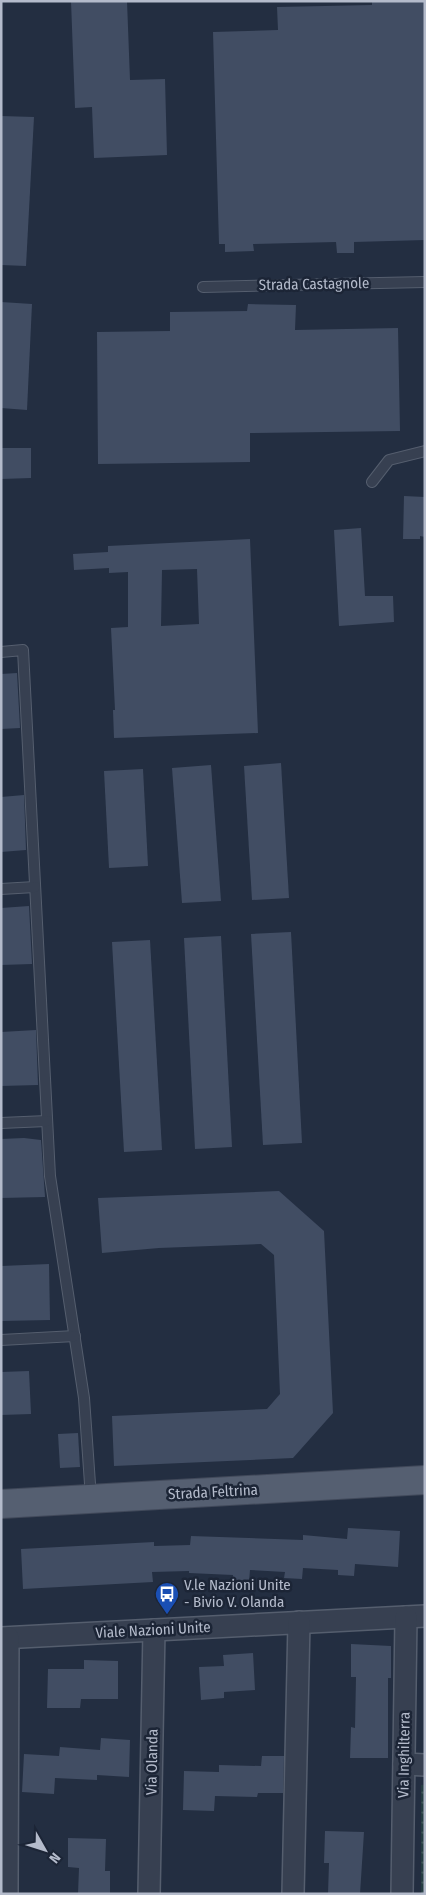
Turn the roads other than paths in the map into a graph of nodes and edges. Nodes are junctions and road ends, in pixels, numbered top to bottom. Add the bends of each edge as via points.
1 (425, 282) edge
2 (203, 287) dead end
3 (425, 451) edge
4 (372, 482) dead end
5 (1, 652) edge
6 (35, 887) junction
7 (1, 888) edge
8 (47, 1121) junction
9 (1, 1123) edge
10 (75, 1336) junction
11 (1, 1340) edge
12 (425, 1480) edge
13 (91, 1499) junction
14 (1, 1504) edge
15 (416, 1616) edge
16 (299, 1622) junction
17 (154, 1630) junction
18 (5, 1638) edge
19 (411, 1762) edge
20 (7, 1894) edge
21 (150, 1894) edge
22 (293, 1894) edge
23 (402, 1894) edge

1 - 2 lane, Strada Castagnole
3 - 4 lane via 389,460
5 - 6 lane via 23,650
6 - 7 lane
6 - 8 lane
8 - 9 lane
8 - 10 lane via 50,1176
10 - 11 lane
10 - 13 lane via 84,1398
12 - 13 main road, Strada Feltrina
13 - 14 main road, Strada Feltrina
15 - 16 street, Viale Nazioni Unite
15 - 19 street, Via Inghilterra
16 - 17 street, Viale Nazioni Unite
16 - 22 street
17 - 18 street, Viale Nazioni Unite
17 - 21 street, Via Olanda
18 - 20 street, Viale Nazioni Unite
19 - 23 street, Via Inghilterra

